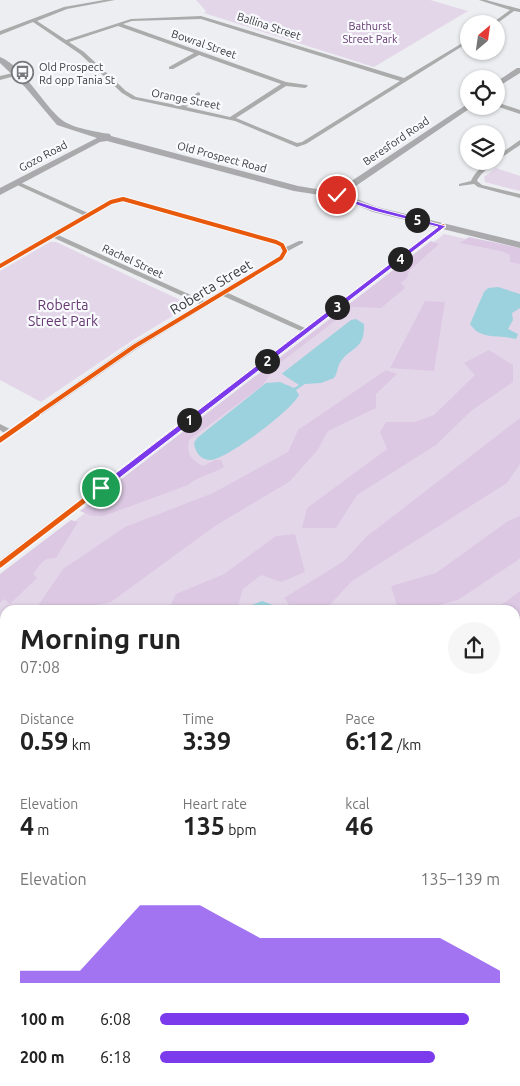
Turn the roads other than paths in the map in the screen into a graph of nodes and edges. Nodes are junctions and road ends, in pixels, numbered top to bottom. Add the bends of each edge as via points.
1 (113, 0) edge
2 (481, 0) edge
3 (100, 1) edge
4 (514, 9) junction
5 (520, 11) edge
6 (505, 15) edge
7 (33, 20) junction
8 (116, 24) junction
9 (0, 33) edge
10 (68, 41) junction
11 (460, 46) edge
12 (199, 53) junction
13 (0, 59) edge
14 (171, 68) dead end
15 (520, 70) edge
16 (17, 74) junction
17 (0, 78) edge
18 (404, 80) junction
19 (505, 80) edge
20 (285, 84) junction
21 (305, 86) dead end
22 (198, 94) dead end
23 (182, 107) junction
24 (505, 107) edge
25 (460, 112) edge
26 (520, 112) edge
27 (230, 118) junction
28 (96, 137) junction
29 (106, 138) joint
30 (520, 142) edge
31 (505, 153) edge
32 (484, 170) edge
33 (474, 182) junction
34 (17, 183) junction
35 (461, 185) dead end
36 (0, 192) edge
37 (520, 196) edge
38 (338, 198) junction
39 (88, 215) junction
40 (443, 226) junction
41 (53, 235) junction
42 (301, 242) dead end
43 (520, 245) edge
44 (285, 250) junction
45 (0, 266) edge
46 (223, 293) junction
47 (205, 304) junction
48 (306, 331) junction
49 (0, 427) edge
50 (10, 433) junction
51 (0, 440) edge
52 (0, 566) edge

1 - 3 street
2 - 4 street
3 - 7 street via 66,8
4 - 5 street
4 - 6 street
7 - 9 street
7 - 10 street, Orange Street
8 - 10 street, Ballina Street
8 - 12 street, Bowral Street
8 - 18 street, Ballina Street via 148,18 205,17
10 - 23 street, Orange Street via 124,92 148,102
11 - 18 street, Orange Street
12 - 14 street
12 - 20 street, Bowral Street
13 - 16 main road
15 - 19 main road
16 - 17 street
16 - 28 main road via 58,121
18 - 27 street, Orange Street via 297,146
20 - 21 street, Bowral Street
20 - 27 street
22 - 23 street
23 - 27 street, Orange Street
24 - 26 street
25 - 38 main road, Beresford Road
28 - 29 main road, Gozo Road
28 - 34 main road, Gozo Road
29 - 38 main road, Old Prospect Road
30 - 31 street
32 - 33 street
33 - 35 street
33 - 37 street
34 - 36 main road, Gozo Road
34 - 39 street
38 - 40 main road
39 - 41 street
39 - 44 street via 120,198 276,242
40 - 43 main road
40 - 48 street
41 - 45 street
41 - 47 street, Rachel Street
42 - 44 street, Roberta Street
44 - 46 street, Roberta Street via 281,258
46 - 47 street, Roberta Street
46 - 48 street
47 - 50 street, Roberta Street via 136,346
48 - 52 street
49 - 50 street
50 - 51 street, Roberta Street

